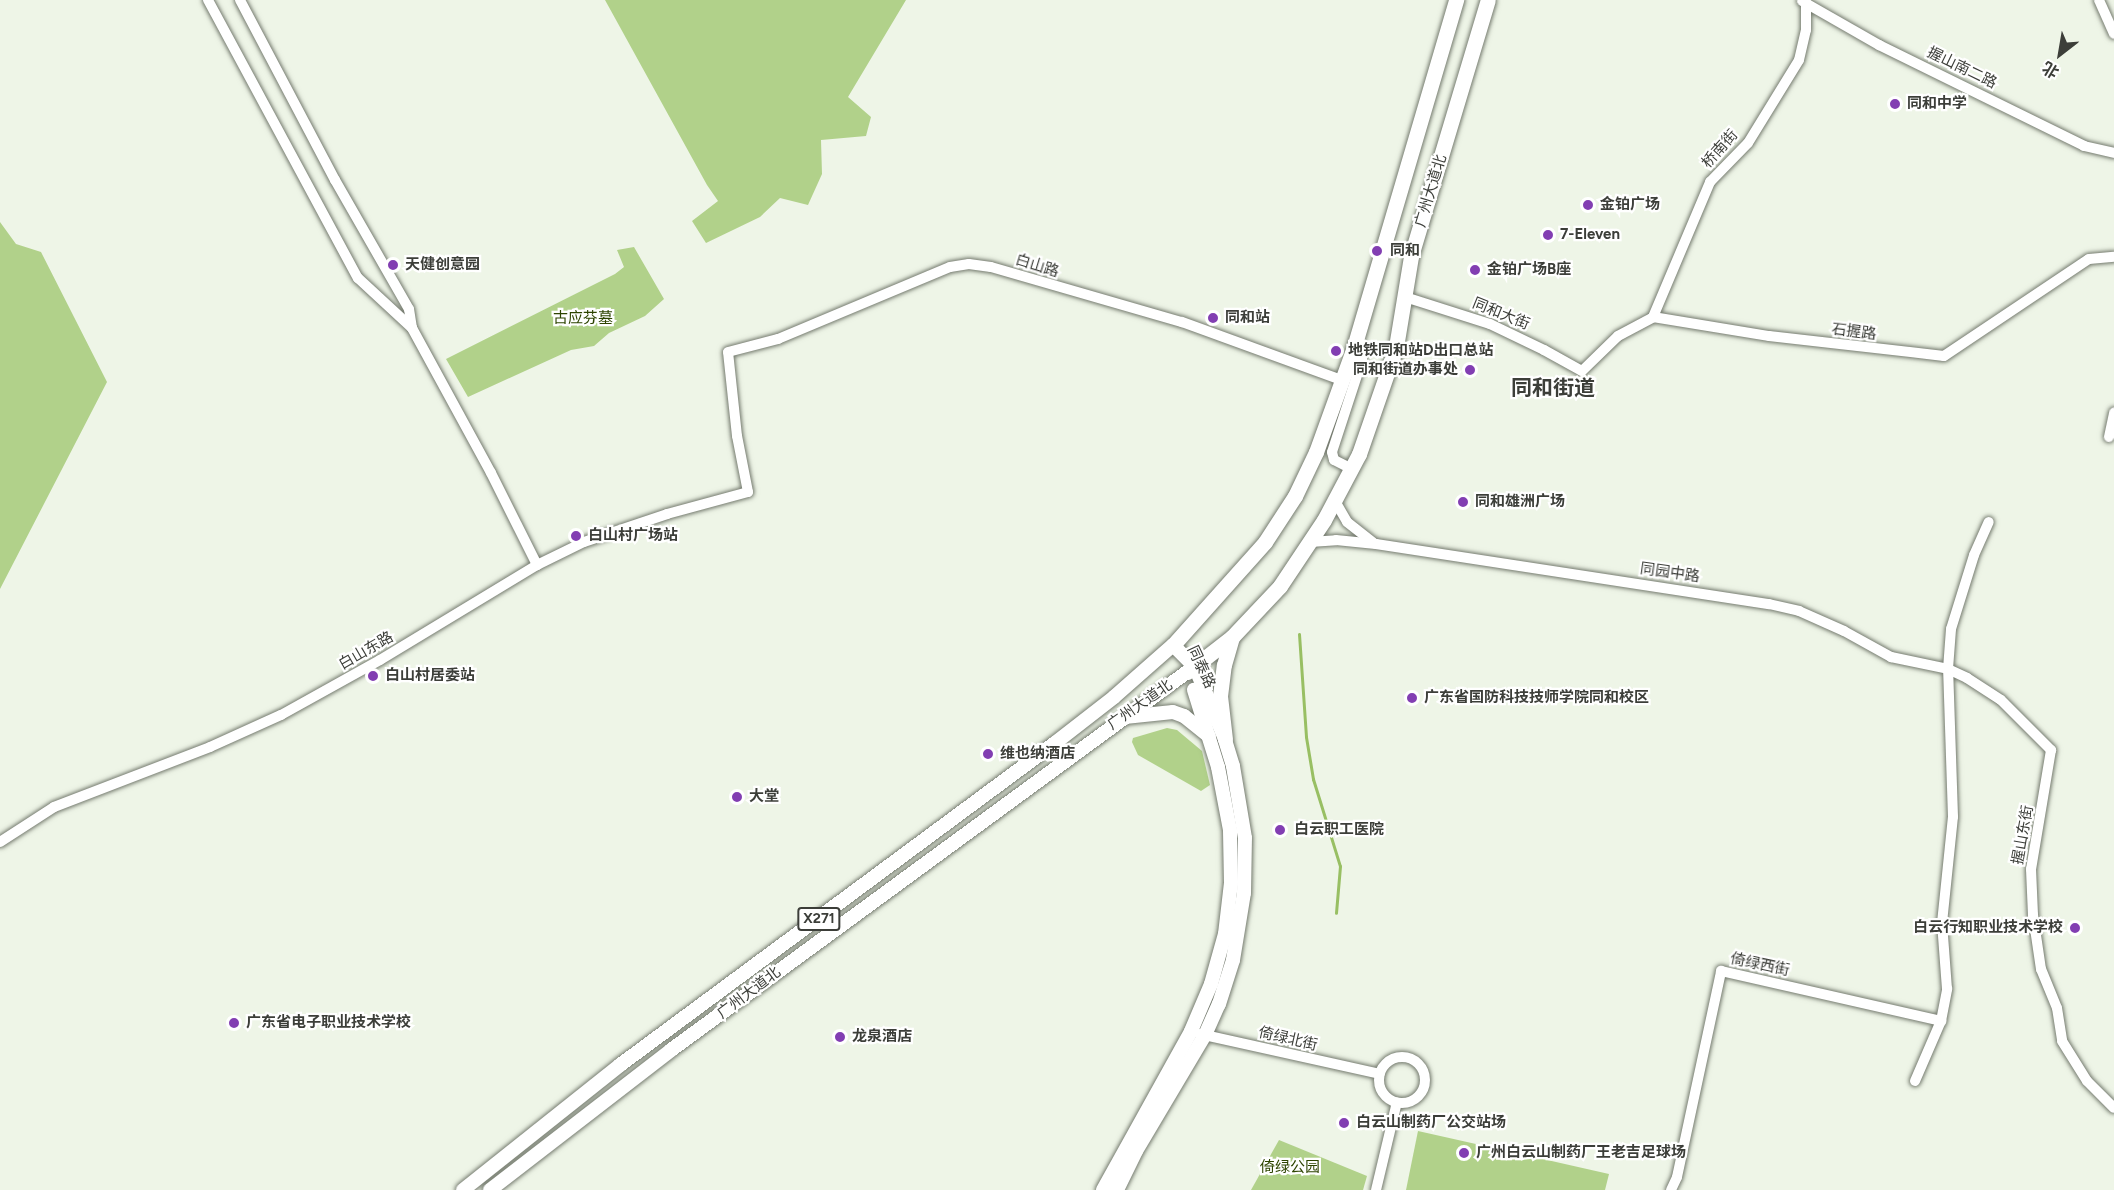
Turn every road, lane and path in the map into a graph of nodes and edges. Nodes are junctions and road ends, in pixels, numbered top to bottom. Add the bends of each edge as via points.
1 (208, 0) edge
2 (240, 0) edge
3 (1456, 0) edge
4 (1488, 0) edge
5 (2099, 0) edge
6 (1804, 1) edge
7 (2114, 34) edge
8 (2114, 153) edge
9 (2114, 258) edge
10 (1405, 297) junction
11 (1653, 317) junction
12 (412, 328) junction
13 (1354, 346) junction
14 (1341, 380) junction
15 (2114, 413) edge
16 (2109, 437) dead end
17 (1352, 469) junction
18 (748, 492) joint
19 (1335, 501) junction
20 (1989, 522) dead end
21 (1310, 542) junction
22 (1376, 544) junction
23 (537, 565) junction
24 (1232, 637) junction
25 (1173, 645) junction
26 (1948, 669) junction
27 (1191, 670) junction
28 (1121, 718) junction
29 (1218, 738) junction
30 (1010, 778) junction
31 (1022, 791) junction
32 (0, 842) edge
33 (1941, 1021) junction
34 (1198, 1033) junction
35 (1380, 1074) junction
36 (1915, 1081) dead end
37 (1397, 1102) junction
38 (2114, 1108) edge
39 (463, 1190) edge
40 (490, 1190) edge
41 (1103, 1190) edge
42 (1117, 1190) edge
43 (1376, 1190) edge
44 (1671, 1190) edge

1 - 12 street via 358,278
2 - 12 street via 335,180 409,309
3 - 13 highway, 广州大道北
4 - 10 highway, 广州大道北 via 1411,256
5 - 7 street
6 - 8 street, 握山南二路 via 1879,45 2084,146
6 - 11 street, 桥南街 via 1806,30 1799,60 1748,142 1710,182
9 - 11 street, 石握路 via 2089,259 1944,356 1769,336
10 - 11 street, 同和大街 via 1490,324 1582,371 1618,336
10 - 17 highway, 广州大道北 via 1391,363
12 - 23 street
13 - 14 highway, 广州大道北
13 - 17 street via 1362,360 1332,452 1334,460
14 - 18 street, 白山路 via 1205,328 990,267 950,267 778,339 728,352 736,436
14 - 25 highway, 广州大道北 via 1316,452 1286,511 1248,562
15 - 16 street
17 - 19 highway, 广州大道北
18 - 23 street, 白山东路 via 584,542
19 - 21 highway, 广州大道北
19 - 22 street via 1352,527
20 - 26 street via 1974,555 1951,629
21 - 22 street, 同园中路
21 - 24 highway, 广州大道北 via 1270,598
22 - 26 street, 同园中路 via 1769,604 1799,611 1891,657
23 - 32 street, 白山东路 via 296,707 210,747 54,807
24 - 27 highway, 广州大道北 / X271
24 - 29 highway via 1220,689
25 - 27 main road, 同泰路
25 - 30 main road, 广州大道北 / X271
26 - 33 street via 1953,818 1942,923 1947,988
26 - 38 street, 握山东街 via 2001,700 2051,750 2031,869 2040,969 2057,1008 2062,1041 2087,1081
27 - 28 main road, 广州大道北 / X271
27 - 29 main road, 同泰路
28 - 29 main road via 1173,712
28 - 31 main road, 广州大道北 / X271
29 - 34 main road, 同泰路 via 1238,789 1245,838 1244,893 1227,982
30 - 31 main road
30 - 39 main road, 广州大道北 / X271 via 620,1065
31 - 40 main road, 广州大道北 / X271 via 671,1050
33 - 36 street
33 - 44 street, 倚绿西街 via 1720,972 1677,1177
34 - 35 street, 倚绿北街
34 - 41 main road, 同泰路
34 - 42 main road, 同泰路
35 - 37 street via 1381,1089
35 - 37 street via 1388,1061 1402,1056 1422,1067 1425,1082 1420,1095
37 - 43 street

